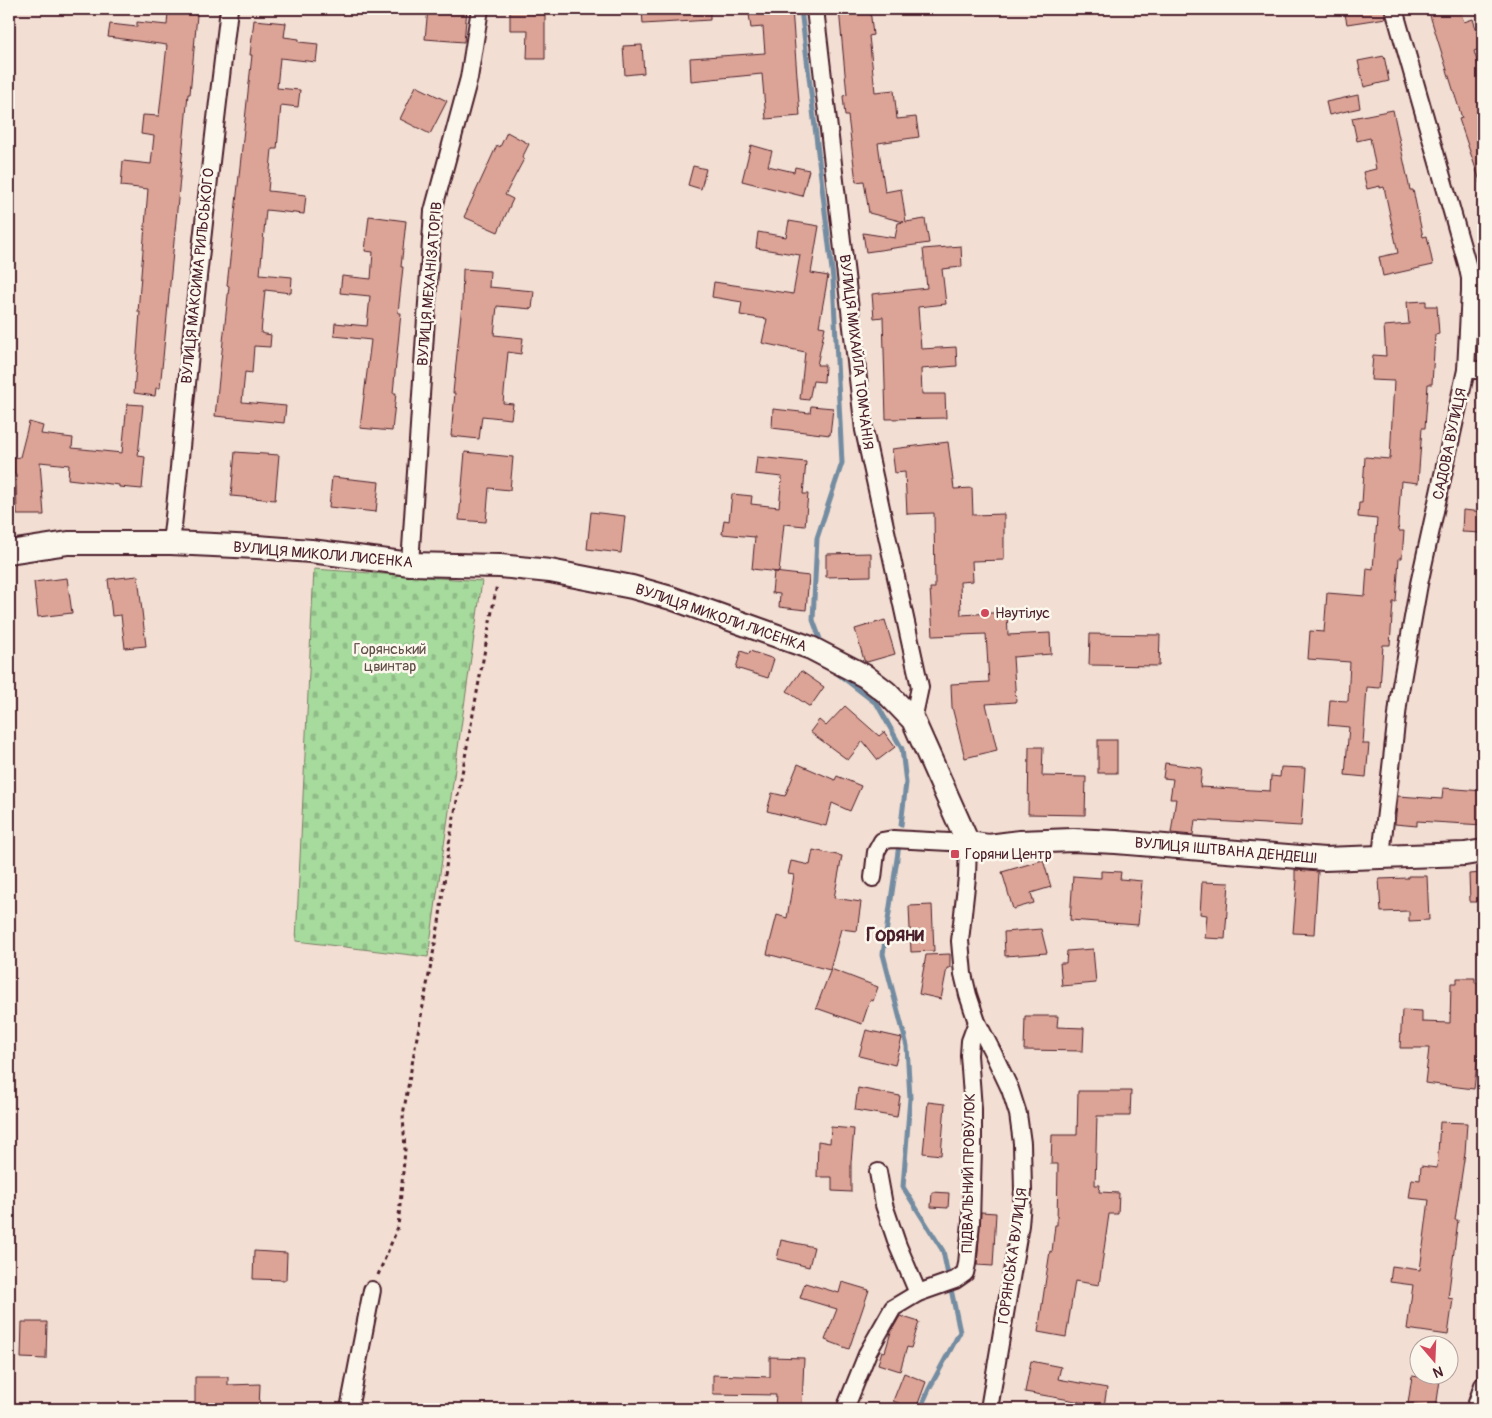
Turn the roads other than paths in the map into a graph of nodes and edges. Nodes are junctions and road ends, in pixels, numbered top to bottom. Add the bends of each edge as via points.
1 (229, 9) edge
2 (480, 9) edge
3 (815, 9) edge
4 (1394, 9) edge
5 (1466, 370) junction
6 (1483, 370) edge
7 (171, 543) junction
8 (9, 552) edge
9 (410, 564) junction
10 (913, 720) junction
11 (968, 843) junction
12 (1483, 851) edge
13 (1381, 856) junction
14 (873, 878) dead end
15 (977, 1022) junction
16 (878, 1172) dead end
17 (372, 1290) road end
18 (918, 1293) junction
19 (1483, 1385) edge
20 (349, 1409) edge
21 (845, 1409) edge
22 (989, 1409) edge
23 (1475, 1409) edge

1 - 7 street, ВУЛИЦЯ МАКСИМА РИЛЬСЬКОГО
2 - 9 street, ВУЛИЦЯ МЕХАНІЗАТОРІВ via 469,78 433,211
3 - 10 street, ВУЛИЦЯ МИХАЙЛА ТОМЧАНІЯ via 864,430 920,687
4 - 5 street, САДОВА ВУЛИЦЯ via 1470,278
5 - 6 street
5 - 13 street, САДОВА ВУЛИЦЯ via 1416,603 1400,697
7 - 8 street, ВУЛИЦЯ МИКОЛИ ЛИСЕНКА via 68,543
7 - 9 street, ВУЛИЦЯ МИКОЛИ ЛИСЕНКА via 312,551
9 - 10 street, ВУЛИЦЯ МИКОЛИ ЛИСЕНКА via 550,571 671,598 802,644 839,661 886,692
10 - 11 street, ВУЛИЦЯ МИКОЛИ ЛИСЕНКА
11 - 13 street, ВУЛИЦЯ ІШТВАНА ДЕНДЕШІ via 989,846 1073,840 1324,859
11 - 14 street via 882,841 876,852
11 - 15 street, ГОРЯНСЬКА ВУЛИЦЯ via 960,941 964,981
12 - 13 street, ВУЛИЦЯ ІШТВАНА ДЕНДЕШІ
15 - 18 street, ПІДВАЛЬНИЙ ПРОВУЛОК via 969,1055 973,1109 967,1264 965,1273
15 - 22 street, ГОРЯНСЬКА ВУЛИЦЯ via 1010,1089 1022,1143 1023,1191 1015,1263
16 - 18 street via 884,1205
17 - 20 street
18 - 21 street, ПІДВАЛЬНИЙ ПРОВУЛОК via 893,1308 868,1352
19 - 23 street

